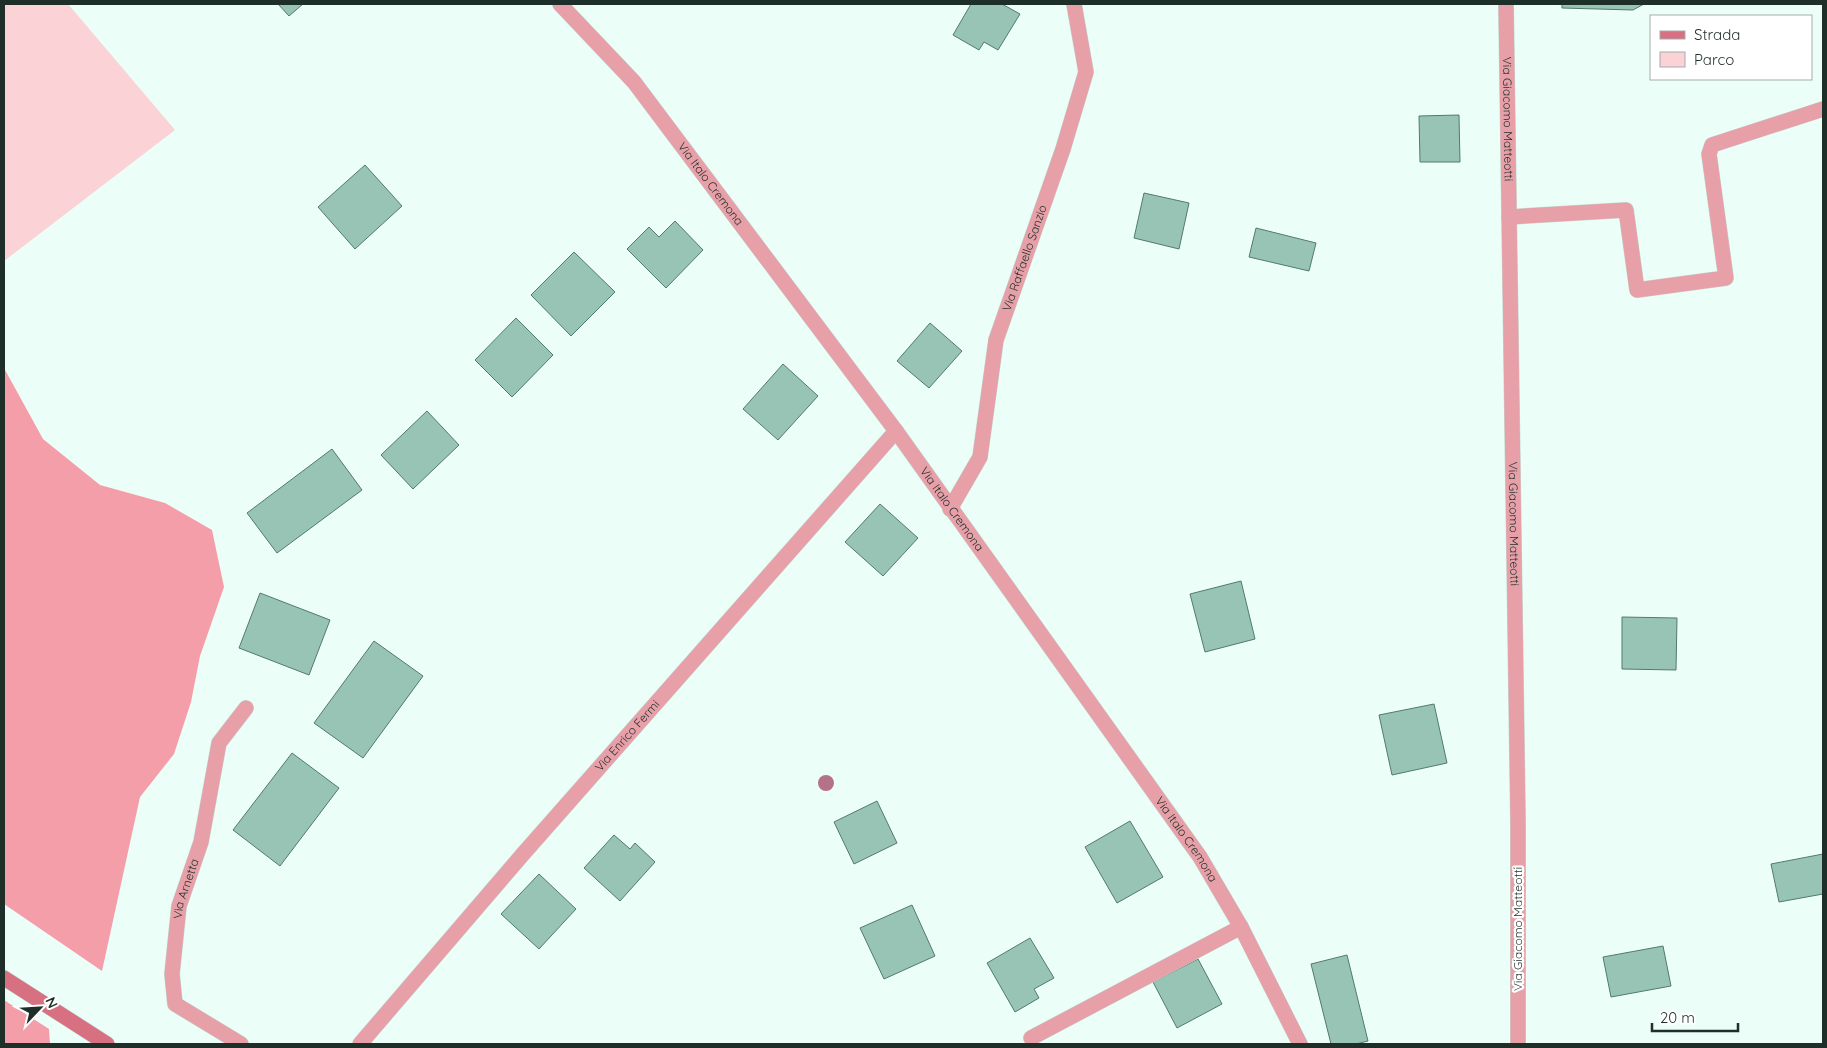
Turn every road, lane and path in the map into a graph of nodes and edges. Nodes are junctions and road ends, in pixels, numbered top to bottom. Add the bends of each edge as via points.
1 (560, 4) edge
2 (1074, 4) edge
3 (1506, 4) edge
4 (1823, 109) edge
5 (1509, 217) junction
6 (896, 431) junction
7 (950, 509) junction
8 (246, 708) dead end
9 (1241, 927) junction
10 (4, 978) edge
11 (1031, 1038) dead end
12 (107, 1044) edge
13 (241, 1044) edge
14 (360, 1044) edge
15 (1300, 1044) edge
16 (1518, 1044) edge

1 - 6 street, Via Italo Cremona via 634,82
2 - 7 street, Via Raffaello Sanzio via 1086,72 996,340 980,457
3 - 5 street, Via Giacomo Matteotti
4 - 5 street via 1712,145 1709,154 1726,278 1637,290 1626,210
5 - 16 street, Via Giacomo Matteotti
6 - 7 street, Via Italo Cremona
6 - 14 street, Via Enrico Fermi
7 - 9 street, Via Italo Cremona via 1200,856
8 - 13 street, Via Arnetta via 219,743 201,842 179,906 172,974 175,1004
9 - 11 street
9 - 15 street, Via Italo Cremona
10 - 12 main road

